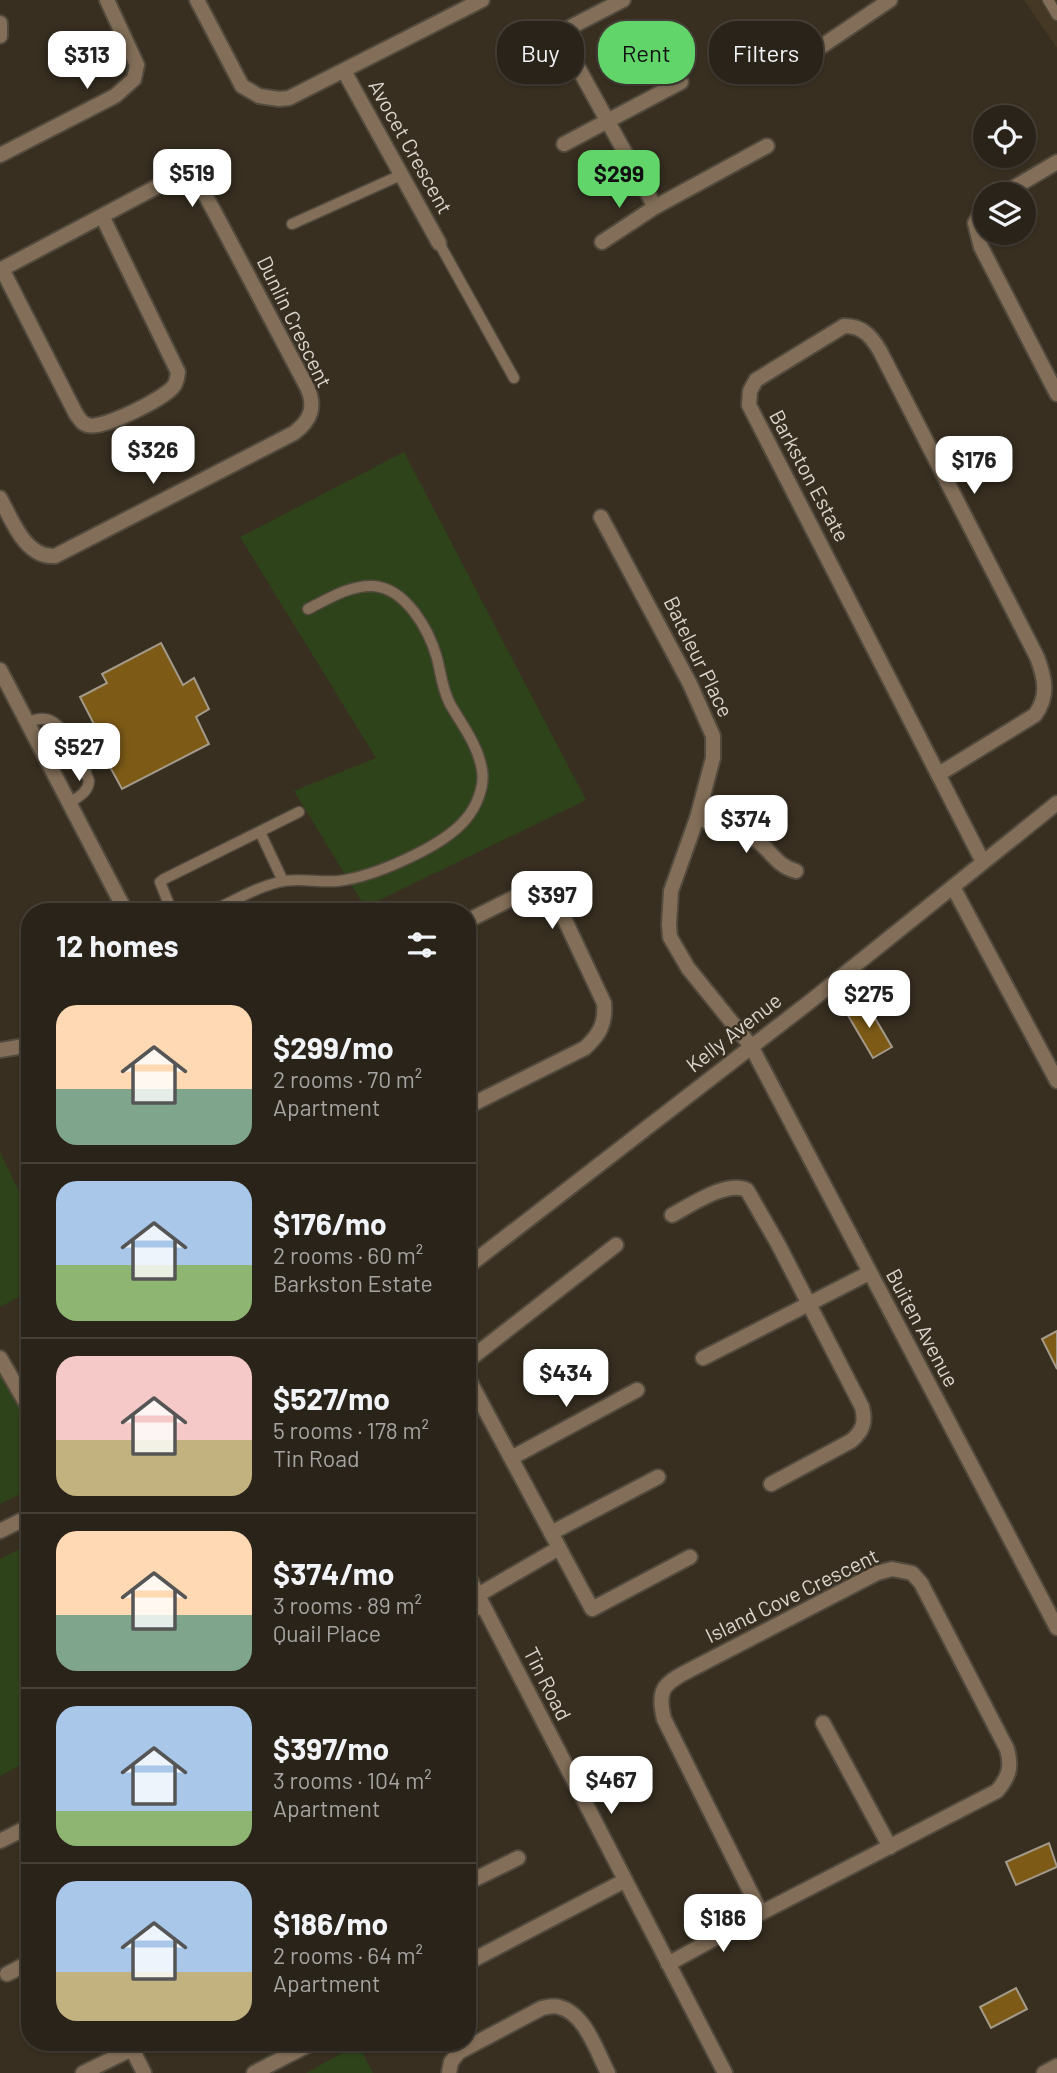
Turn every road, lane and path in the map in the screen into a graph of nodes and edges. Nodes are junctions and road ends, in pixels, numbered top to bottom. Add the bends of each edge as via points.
1 (107, 0) edge
2 (197, 0) edge
3 (482, 0) edge
4 (623, 0) edge
5 (890, 0) edge
6 (1048, 0) edge
7 (1057, 15) edge
8 (582, 21) edge
9 (0, 23) edge
10 (0, 36) edge
11 (823, 46) edge
12 (344, 71) junction
13 (584, 78) edge
14 (677, 84) edge
15 (609, 122) junction
16 (564, 144) dead end
17 (767, 146) dead end
18 (0, 155) edge
19 (1057, 162) edge
20 (401, 175) junction
21 (1023, 182) edge
22 (655, 207) junction
23 (103, 218) junction
24 (292, 224) dead end
25 (602, 242) dead end
26 (439, 243) joint
27 (980, 245) edge
28 (1, 270) edge
29 (514, 378) dead end
30 (1057, 394) edge
31 (0, 498) edge
32 (601, 517) dead end
33 (308, 609) dead end
34 (0, 670) edge
35 (27, 722) junction
36 (939, 774) junction
37 (69, 803) junction
38 (1057, 803) edge
39 (299, 812) dead end
40 (697, 818) junction
41 (260, 832) junction
42 (983, 862) junction
43 (796, 871) dead end
44 (283, 881) junction
45 (953, 887) junction
46 (121, 903) edge
47 (168, 903) edge
48 (229, 903) edge
49 (476, 916) edge
50 (21, 1046) edge
51 (751, 1046) junction
52 (0, 1050) edge
53 (1057, 1081) edge
54 (476, 1102) edge
55 (672, 1215) dead end
56 (615, 1245) dead end
57 (476, 1260) edge
58 (869, 1273) junction
59 (809, 1303) junction
60 (476, 1354) edge
61 (0, 1358) edge
62 (703, 1359) dead end
63 (637, 1390) dead end
64 (476, 1393) edge
65 (21, 1394) edge
66 (511, 1458) junction
67 (658, 1477) dead end
68 (771, 1484) dead end
69 (21, 1520) edge
70 (0, 1531) edge
71 (551, 1533) junction
72 (559, 1548) junction
73 (690, 1557) dead end
74 (476, 1591) edge
75 (481, 1601) junction
76 (476, 1606) edge
77 (1057, 1628) edge
78 (823, 1723) dead end
79 (21, 1830) edge
80 (0, 1841) edge
81 (890, 1847) junction
82 (518, 1858) dead end
83 (476, 1879) edge
84 (624, 1881) junction
85 (761, 1913) junction
86 (476, 1958) edge
87 (668, 1964) junction
88 (21, 1967) edge
89 (8, 1974) dead end
90 (476, 2043) edge
91 (125, 2051) edge
92 (138, 2051) edge
93 (297, 2051) edge
94 (461, 2051) edge
95 (1057, 2066) edge
96 (83, 2073) edge
97 (144, 2073) edge
98 (254, 2073) edge
99 (449, 2073) edge
100 (608, 2073) edge
101 (725, 2073) edge
102 (1044, 2073) edge

1 - 18 street via 137,65 134,79 115,96
2 - 12 street via 242,86 259,96 289,98
3 - 12 street
4 - 8 street
5 - 11 street
6 - 7 lane
9 - 10 street
12 - 20 street, Avocet Crescent
13 - 15 street
14 - 15 street
15 - 16 street
15 - 22 street
17 - 22 street
19 - 21 street
20 - 24 lane
20 - 26 street, Avocet Crescent
22 - 25 street
23 - 28 street, Dunlin Crescent
23 - 28 street via 178,372 172,389 148,403 105,424 84,423
23 - 31 street, Dunlin Crescent via 160,186 185,179 197,186 307,387 312,398 309,418 284,438 55,556 30,548
26 - 29 lane
27 - 30 street
32 - 40 street, Bateleur Place via 713,736 713,758
33 - 44 lane via 346,590 373,586 409,605 426,632 437,657 440,680 476,748 483,773 479,799 465,820 422,850 368,875 337,881
34 - 35 street
35 - 37 street
35 - 37 lane via 52,721 67,735 89,782 85,792
36 - 36 street, Barkston Estate via 1035,715 1041,707 1045,677 880,351 867,333 844,326 756,380 749,405
36 - 42 street, Barkston Estate
37 - 46 street
38 - 42 street, Kelly Avenue
39 - 41 lane
40 - 43 street via 749,836 777,863
40 - 51 street, Bateleur Place via 671,891 670,937 694,976
41 - 44 lane
41 - 47 lane via 164,878 160,887
42 - 45 street, Kelly Avenue
44 - 48 lane
45 - 51 street, Kelly Avenue
45 - 53 street
49 - 54 street via 537,886 544,887 567,922 604,1003 605,1020 585,1048
50 - 52 street
51 - 57 street, Kelly Avenue
51 - 58 street, Buiten Avenue
55 - 59 street via 726,1188 743,1188
56 - 60 street
58 - 59 street
58 - 77 street, Buiten Avenue
59 - 62 street
59 - 68 street via 865,1420 851,1441
61 - 65 street
63 - 66 street
64 - 66 street
66 - 71 street
67 - 71 street
69 - 70 street
71 - 72 street
72 - 73 street via 592,1609
72 - 75 street
74 - 75 street, Tin Road
75 - 76 lane
75 - 84 street, Tin Road
78 - 81 street
79 - 80 street
81 - 85 street, Island Cove Crescent
81 - 85 street, Island Cove Crescent via 997,1791 1011,1763 921,1583 912,1573 892,1569 668,1681 662,1691 664,1719
82 - 83 street
84 - 86 street
84 - 87 street, Tin Road
85 - 87 street, Island Cove Crescent
87 - 101 street, Tin Road
88 - 89 street
90 - 100 street via 542,2008 557,2006 575,2015
91 - 96 street
92 - 97 street
93 - 98 street
94 - 99 street
95 - 102 street

